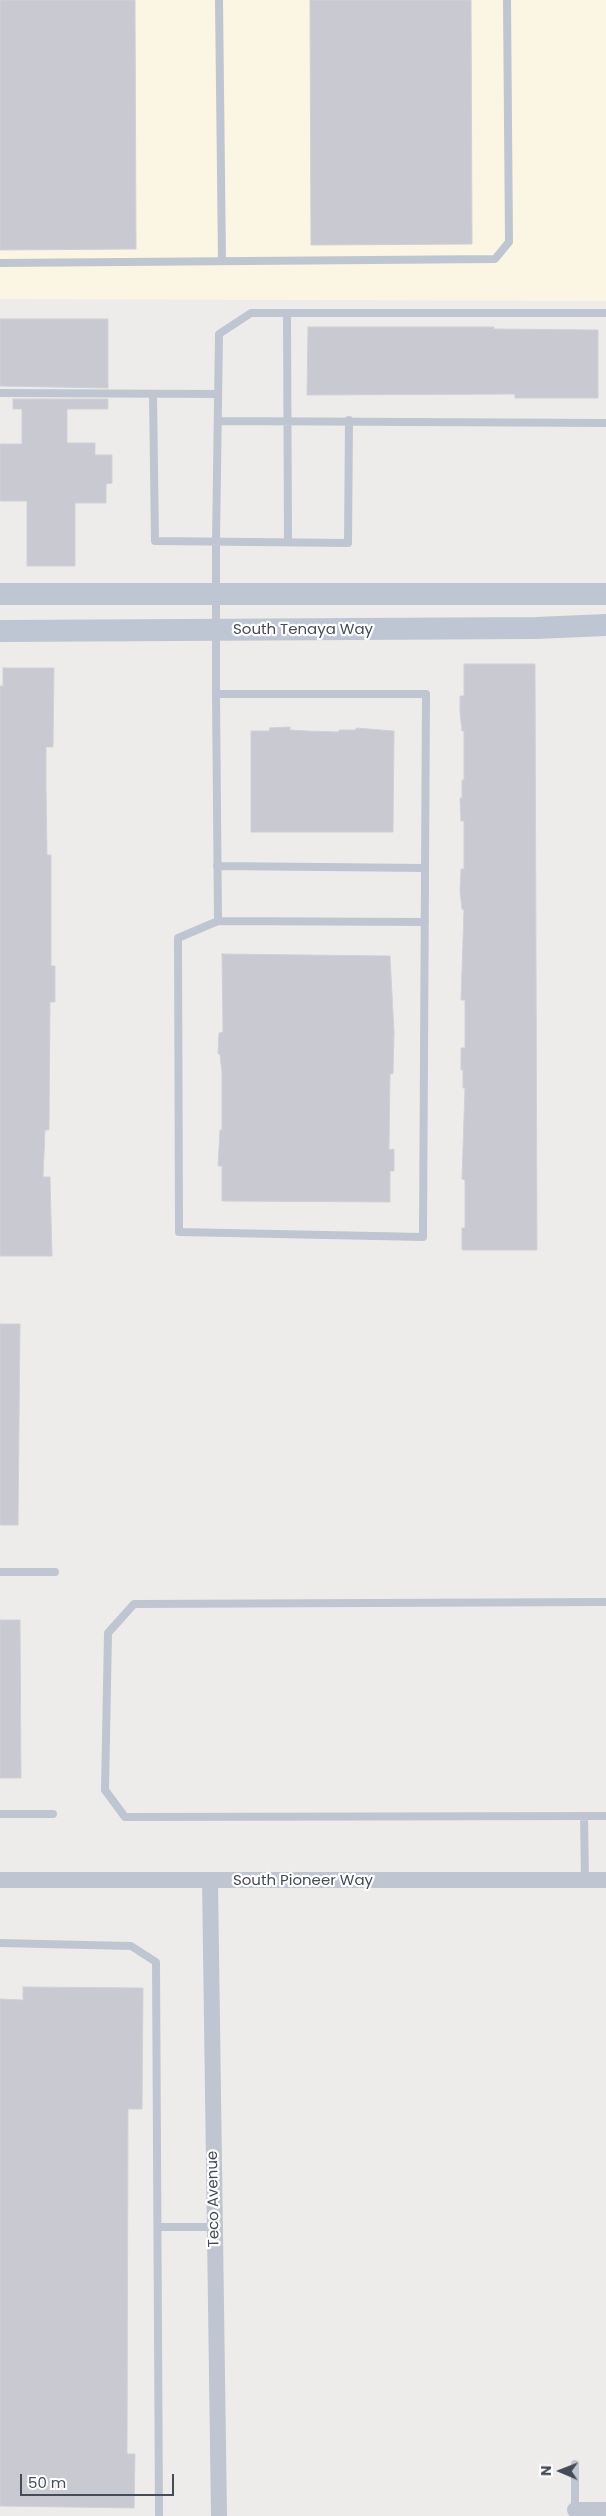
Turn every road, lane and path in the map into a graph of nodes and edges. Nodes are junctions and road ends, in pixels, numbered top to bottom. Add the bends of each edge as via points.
1 (219, 0) edge
2 (507, 0) edge
3 (222, 261) junction
4 (0, 263) edge
5 (287, 313) junction
6 (606, 313) edge
7 (0, 393) edge
8 (152, 394) junction
9 (218, 394) junction
10 (218, 420) junction
11 (287, 420) junction
12 (349, 420) junction
13 (606, 423) edge
14 (216, 541) junction
15 (288, 542) junction
16 (0, 594) edge
17 (216, 594) junction
18 (606, 594) edge
19 (606, 625) edge
20 (217, 630) junction
21 (0, 631) edge
22 (216, 694) junction
23 (217, 866) junction
24 (425, 868) junction
25 (218, 921) junction
26 (424, 922) junction
27 (0, 1572) edge
28 (55, 1572) dead end
29 (606, 1602) edge
30 (0, 1814) edge
31 (53, 1814) dead end
32 (584, 1816) junction
33 (606, 1816) edge
34 (0, 1880) edge
35 (585, 1880) junction
36 (606, 1880) edge
37 (210, 1881) junction
38 (0, 1943) edge
39 (158, 2227) junction
40 (215, 2227) junction
41 (575, 2464) dead end
42 (575, 2510) joint
43 (606, 2510) edge
44 (159, 2516) edge
45 (219, 2516) edge

1 - 3 lane
2 - 3 lane via 509,242 495,259
3 - 4 lane
5 - 6 lane
5 - 9 lane via 250,313 219,334
5 - 11 lane
7 - 8 lane
8 - 9 lane
8 - 14 lane via 155,541
9 - 10 lane
10 - 11 lane
10 - 14 lane
11 - 12 lane
11 - 15 lane
12 - 13 lane
12 - 15 lane via 348,543
14 - 15 lane
14 - 17 lane
16 - 17 street
17 - 18 street
17 - 20 lane
19 - 20 street, South Tenaya Way
20 - 21 street, South Tenaya Way
20 - 22 lane
22 - 23 lane
22 - 24 lane via 426,694
23 - 24 lane
23 - 25 lane
24 - 26 lane
25 - 26 lane
25 - 26 lane via 178,938 179,1232 423,1237
27 - 28 lane
29 - 32 lane via 134,1604 108,1633 105,1790 125,1816
30 - 31 lane
32 - 33 lane
32 - 35 lane
34 - 37 street, South Pioneer Way
35 - 36 street, South Pioneer Way
35 - 37 street, South Pioneer Way
37 - 40 street, Teco Avenue
38 - 39 lane via 131,1946 156,1962
39 - 40 lane
39 - 44 lane
40 - 45 street, Teco Avenue
41 - 42 lane
42 - 43 street

